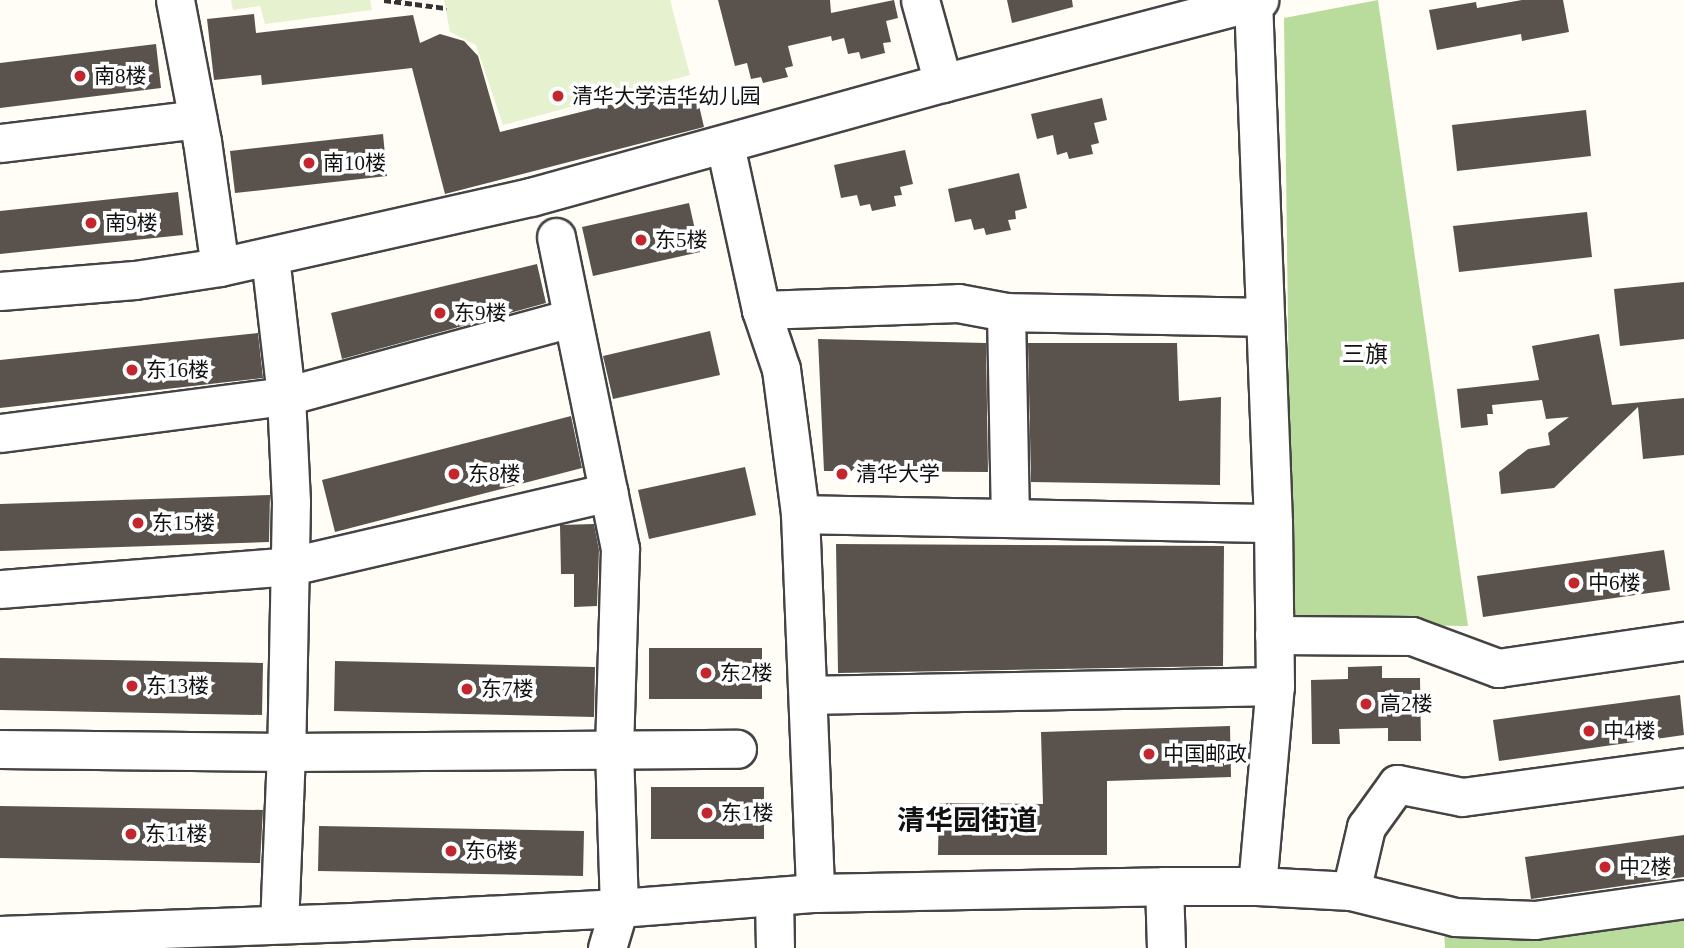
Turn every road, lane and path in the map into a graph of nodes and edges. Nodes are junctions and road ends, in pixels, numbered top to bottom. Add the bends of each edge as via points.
1 (175, 0) edge
2 (384, 0) edge
3 (920, 0) edge
4 (1255, 0) edge
5 (446, 8) dead end
6 (943, 83) junction
7 (198, 119) junction
8 (0, 143) edge
9 (725, 145) junction
10 (556, 237) dead end
11 (270, 257) junction
12 (220, 267) junction
13 (0, 291) edge
14 (761, 310) junction
15 (1006, 312) junction
16 (1265, 317) junction
17 (572, 318) junction
18 (286, 396) junction
19 (0, 433) edge
20 (608, 492) junction
21 (800, 514) junction
22 (1010, 518) junction
23 (1273, 523) junction
24 (291, 566) junction
25 (0, 589) edge
26 (1274, 635) junction
27 (1684, 641) edge
28 (1275, 686) junction
29 (809, 695) junction
30 (0, 749) edge
31 (737, 749) dead end
32 (614, 750) junction
33 (286, 752) junction
34 (1684, 768) edge
35 (1164, 886) junction
36 (1257, 886) junction
37 (1351, 891) junction
38 (815, 894) junction
39 (774, 897) junction
40 (1684, 899) edge
41 (619, 908) junction
42 (279, 924) junction
43 (0, 934) edge
44 (352, 935) edge
45 (607, 948) edge
46 (775, 948) edge
47 (1166, 948) edge

1 - 7 street
2 - 5 path
3 - 6 street
4 - 6 street
4 - 16 street
6 - 9 street
7 - 8 street
7 - 12 street
9 - 11 street via 531,197
9 - 14 street
10 - 17 street
11 - 12 street
11 - 18 street
12 - 13 street via 135,280
14 - 15 street via 958,303
14 - 21 street via 781,369
15 - 16 street
15 - 22 street
16 - 23 street
17 - 18 street
17 - 20 street
18 - 19 street
18 - 24 street
20 - 24 street
20 - 32 street via 620,548
21 - 22 street
21 - 29 street
22 - 23 street
23 - 26 street
24 - 25 street
24 - 33 street
26 - 27 street via 1412,636 1498,668
26 - 28 street
28 - 29 street
28 - 36 street
29 - 38 street
30 - 33 street
31 - 32 street
32 - 33 street
32 - 41 street
33 - 42 street
34 - 37 street via 1462,797 1397,784 1366,827
35 - 36 street
35 - 38 street
35 - 47 street
36 - 37 street
37 - 40 street via 1455,917 1535,920
38 - 39 street
39 - 41 street
39 - 46 street
41 - 44 street
41 - 45 street
42 - 43 street
42 - 44 street

